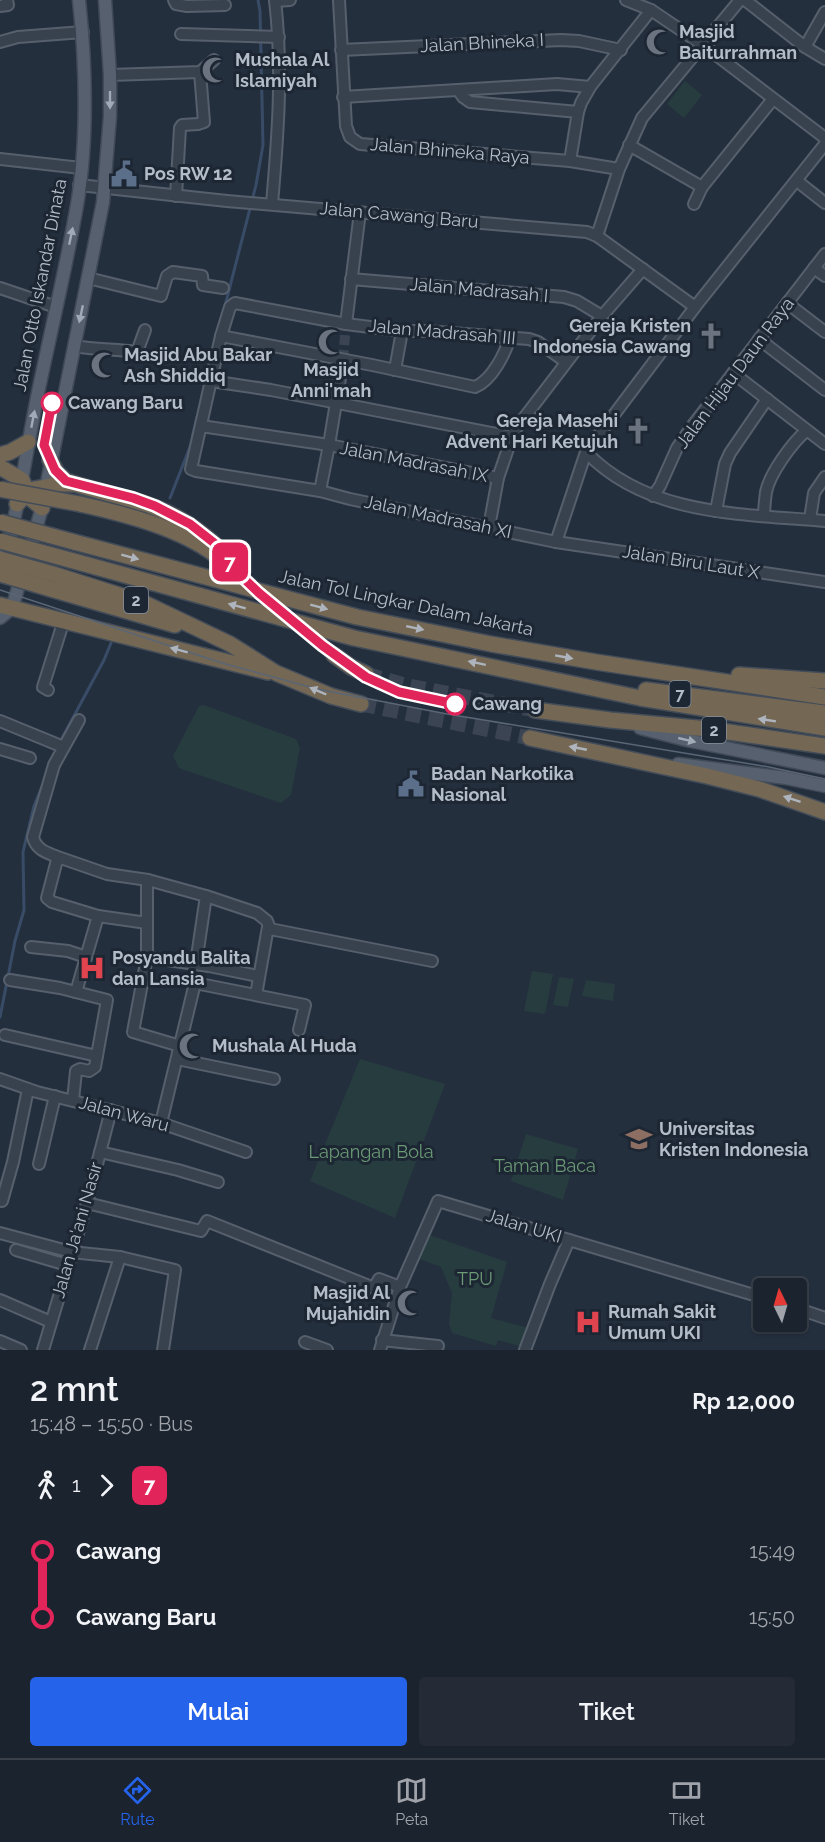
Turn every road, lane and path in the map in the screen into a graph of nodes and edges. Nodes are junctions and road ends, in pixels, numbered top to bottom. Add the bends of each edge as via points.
1 (7, 0) edge
2 (79, 0) edge
3 (105, 0) edge
4 (174, 0) edge
5 (275, 0) edge
6 (290, 0) edge
7 (339, 0) edge
8 (626, 0) edge
9 (742, 0) edge
10 (225, 4) dead end
11 (0, 6) edge
12 (651, 10) junction
13 (825, 12) edge
14 (83, 32) junction
15 (181, 34) dead end
16 (279, 37) junction
17 (0, 42) edge
18 (703, 45) junction
19 (805, 47) junction
20 (341, 50) junction
21 (621, 50) junction
22 (825, 59) edge
23 (214, 60) dead end
24 (200, 72) junction
25 (110, 75) junction
26 (590, 87) junction
27 (458, 90) junction
28 (343, 97) junction
29 (773, 99) junction
30 (578, 112) junction
31 (825, 138) edge
32 (825, 144) edge
33 (629, 145) junction
34 (0, 159) edge
35 (570, 161) junction
36 (81, 168) junction
37 (619, 169) junction
38 (796, 181) junction
39 (79, 185) junction
40 (702, 187) junction
41 (105, 189) junction
42 (176, 196) junction
43 (825, 203) edge
44 (272, 204) junction
45 (694, 204) dead end
46 (360, 212) junction
47 (597, 236) junction
48 (825, 254) edge
49 (814, 268) junction
50 (643, 269) junction
51 (825, 276) edge
52 (88, 278) junction
53 (351, 279) junction
54 (0, 288) edge
55 (223, 288) dead end
56 (787, 303) junction
57 (56, 307) junction
58 (695, 307) junction
59 (602, 316) junction
60 (346, 324) junction
61 (145, 330) dead end
62 (402, 331) junction
63 (825, 332) edge
64 (221, 336) junction
65 (510, 337) junction
66 (759, 339) junction
67 (74, 345) junction
68 (343, 360) junction
69 (566, 362) junction
70 (395, 370) junction
71 (733, 373) junction
72 (211, 381) junction
73 (825, 390) edge
74 (767, 399) junction
75 (337, 402) junction
76 (201, 426) junction
77 (806, 431) junction
78 (512, 437) junction
79 (28, 442) junction
80 (825, 444) edge
81 (329, 445) junction
82 (586, 452) junction
83 (0, 454) edge
84 (50, 460) junction
85 (0, 467) edge
86 (825, 477) edge
87 (498, 478) junction
88 (75, 484) junction
89 (46, 487) junction
90 (0, 489) edge
91 (320, 491) junction
92 (22, 492) junction
93 (653, 496) junction
94 (42, 508) junction
95 (716, 511) junction
96 (764, 516) junction
97 (810, 519) junction
98 (825, 521) edge
99 (0, 522) edge
100 (489, 527) junction
101 (0, 541) edge
102 (556, 542) junction
103 (0, 559) edge
104 (0, 574) edge
105 (52, 581) junction
106 (825, 582) edge
107 (4, 611) edge
108 (64, 620) junction
109 (334, 655) tunnel mouth
110 (596, 662) junction
111 (276, 673) junction
112 (366, 674) tunnel mouth
113 (534, 675) junction
114 (825, 681) edge
115 (48, 690) dead end
116 (825, 697) edge
117 (361, 704) tunnel mouth
118 (535, 710) tunnel mouth
119 (825, 713) edge
120 (79, 720) dead end
121 (610, 720) junction
122 (0, 721) edge
123 (825, 728) edge
124 (530, 738) tunnel mouth
125 (59, 745) dead end
126 (825, 746) edge
127 (0, 748) edge
128 (30, 758) dead end
129 (625, 758) junction
130 (825, 768) edge
131 (825, 786) edge
132 (825, 812) edge
133 (55, 856) junction
134 (148, 880) junction
135 (206, 896) junction
136 (98, 916) junction
137 (147, 923) junction
138 (268, 927) junction
139 (31, 947) dead end
140 (86, 957) junction
141 (147, 957) junction
142 (432, 961) dead end
143 (196, 963) junction
144 (258, 976) junction
145 (10, 980) dead end
146 (76, 992) junction
147 (256, 995) junction
148 (299, 1030) dead end
149 (6, 1035) dead end
150 (180, 1046) junction
151 (97, 1056) junction
152 (177, 1059) junction
153 (0, 1078) edge
154 (274, 1080) dead end
155 (28, 1089) junction
156 (55, 1096) junction
157 (73, 1100) junction
158 (111, 1110) junction
159 (160, 1123) junction
160 (100, 1152) junction
161 (246, 1152) dead end
162 (39, 1164) dead end
163 (218, 1182) dead end
164 (2, 1201) dead end
165 (87, 1203) junction
166 (0, 1233) edge
167 (569, 1240) junction
168 (16, 1250) dead end
169 (71, 1252) junction
170 (120, 1257) junction
171 (68, 1265) junction
172 (400, 1287) junction
173 (753, 1295) edge
174 (0, 1300) edge
175 (807, 1312) edge
176 (825, 1318) edge
177 (51, 1322) junction
178 (0, 1341) edge
179 (305, 1342) dead end
180 (381, 1345) edge
181 (438, 1346) dead end
182 (21, 1350) edge
183 (43, 1350) edge
184 (90, 1350) edge
185 (163, 1350) edge
186 (327, 1350) edge
187 (525, 1350) edge

1 - 11 street via 8,5
2 - 14 main road, Jalan Otto Iskandar Dinata
3 - 25 main road
4 - 10 street via 187,6
5 - 6 street
5 - 16 street
7 - 20 street, Jalan Bhineka Raya
8 - 12 street
9 - 18 street
9 - 19 street
12 - 18 street
12 - 21 street
13 - 19 street
14 - 17 street
14 - 36 main road, Jalan Otto Iskandar Dinata
15 - 16 street
16 - 44 street via 280,110
18 - 29 street
18 - 33 street via 642,118
19 - 22 street
20 - 21 street, Jalan Bhineka I via 561,40
20 - 28 street, Jalan Bhineka Raya
21 - 26 street
23 - 24 street
24 - 25 street
24 - 42 street via 204,122 180,128
25 -> 41 main road
26 - 27 street via 556,84
26 - 30 street
27 - 28 street
27 - 30 street via 470,102
28 - 35 street, Jalan Bhineka Raya via 346,126 350,137 360,144
29 - 31 street
29 - 40 street
30 - 35 street
32 - 38 street
33 - 37 street
33 - 40 street
34 - 36 street
35 - 37 street, Jalan Bhineka Raya
36 - 39 main road, Jalan Otto Iskandar Dinata
37 - 47 street
38 - 43 street
38 - 58 street
39 - 41 street, Jalan Cawang Baru
57 -> 39 main road, Jalan Otto Iskandar Dinata
40 - 45 street
41 - 42 street, Jalan Cawang Baru
41 - 52 main road
42 - 44 street, Jalan Cawang Baru
44 - 46 street, Jalan Cawang Baru
46 - 47 street, Jalan Cawang Baru via 529,226
46 - 53 street
47 - 50 street, Jalan Cawang Baru
48 - 49 street, Jalan Hijau Daun Raya
49 - 51 street
49 - 56 street, Jalan Hijau Daun Raya
50 - 58 street, Jalan Cawang Baru
50 - 59 street
52 - 55 street via 161,296 167,276 173,272 203,276 203,285
52 -> 67 main road
53 - 59 street, Jalan Madrasah I via 564,297
53 - 60 street
54 - 57 street
56 - 63 street
56 - 66 street, Jalan Hijau Daun Raya
79 -> 57 main road, Jalan Otto Iskandar Dinata
58 - 82 street
59 - 69 street
60 - 62 street, Jalan Madrasah III
60 - 64 street, Jalan Madrasah III via 237,303 232,304
61 - 67 street via 137,352
62 - 65 street, Jalan Madrasah III
62 - 70 street
64 - 68 street
64 - 72 street
65 - 69 street, Jalan Madrasah III via 538,342
65 - 70 street via 505,353 477,387
66 - 71 street, Jalan Hijau Daun Raya
66 - 73 street
67 - 84 main road
68 - 70 street
68 - 75 street
69 - 78 street
71 - 74 street
71 - 93 street, Jalan Hijau Daun Raya via 677,448
72 - 75 street
72 - 76 street
74 - 77 street
74 - 95 street via 727,459
75 - 78 street
75 - 81 street
76 - 81 street, Jalan Madrasah IX
76 - 91 street, Jalan Madrasah XI via 191,469
77 - 80 street
77 - 96 street via 796,439 770,480
78 - 87 street
79 - 83 highway
79 - 92 main road, Jalan Otto Iskandar Dinata
81 - 87 street, Jalan Madrasah IX
81 - 91 street
82 - 93 street via 614,475
82 - 102 street
84 - 88 highway via 57,473
84 - 89 main road
85 - 92 highway
86 - 97 street via 814,493
87 - 100 street
88 - 89 highway
88 - 90 highway, bridge via 133,498 171,514 218,546 225,559 122,514
89 - 92 highway
89 - 94 main road
91 - 100 street, Jalan Madrasah XI
92 - 94 highway
92 - 104 main road, Jalan Otto Iskandar Dinata
93 - 95 street
94 - 107 main road
95 - 96 street
96 - 97 street
97 - 98 street
99 -> 110 highway, Jalan Tol Lingkar Dalam Jakarta / 7, bridge via 357,617
100 - 102 street, Jalan Madrasah XI
113 -> 101 highway, 7, bridge via 354,638
102 - 106 street, Jalan Biru Laut X
103 - 105 highway, 2, bridge
104 - 105 highway, 2, bridge
105 - 111 highway, 2 via 144,603 215,637
107 - 108 highway
111 -> 108 highway
108 - 115 street via 43,687
109 - 112 highway
110 - 114 highway
110 - 116 highway, 7
117 -> 111 highway, 2
113 - 119 highway, 7
123 -> 113 highway via 663,703
118 - 121 highway, 2
120 - 133 street via 54,765 33,837 40,850
121 - 126 highway, 2
121 -> 130 main road
122 - 125 street
129 -> 124 highway
127 - 128 street
129 - 131 main road via 698,765
132 -> 129 highway via 759,789
133 - 134 street via 107,874
133 - 136 street via 48,899
134 - 135 street
134 - 137 street
135 - 138 street via 257,913
135 - 143 street
136 - 137 street
136 - 140 street
137 - 141 street
138 - 142 street
138 - 144 street
139 - 140 street
140 - 146 street
141 - 143 street
141 - 150 street via 133,1032
143 - 144 street
144 - 147 street
145 - 146 street
146 - 151 street via 106,1000
147 - 148 street via 305,1005
147 - 150 street via 195,982
149 - 151 street
150 - 152 street
151 - 157 street via 93,1070 76,1071
152 - 154 street
152 - 159 street
153 - 155 street, Jalan Waru
155 - 156 street, Jalan Waru
155 - 164 street
156 - 157 street, Jalan Waru
156 - 162 street
157 - 158 street, Jalan Waru
158 - 159 street, Jalan Waru
158 - 160 street, Jalan Ja'ani Nasir
159 - 161 street, Jalan Waru
160 - 163 street
160 - 165 street, Jalan Ja'ani Nasir
165 - 169 street, Jalan Ja'ani Nasir
165 - 172 street via 201,1231 207,1221 374,1288 380,1279
166 - 169 street
167 - 172 street, Jalan UKI via 438,1201
167 - 173 street, Jalan UKI
167 - 187 street
168 - 171 street
169 - 170 street
169 - 171 street, Jalan Ja'ani Nasir
170 - 184 street
170 - 185 street via 175,1270
171 - 177 street, Jalan Ja'ani Nasir
172 - 180 street, Jalan UKI
174 - 177 street
175 - 176 street
177 - 183 street, Jalan Ja'ani Nasir
178 - 182 street
179 - 186 street
180 - 181 street

